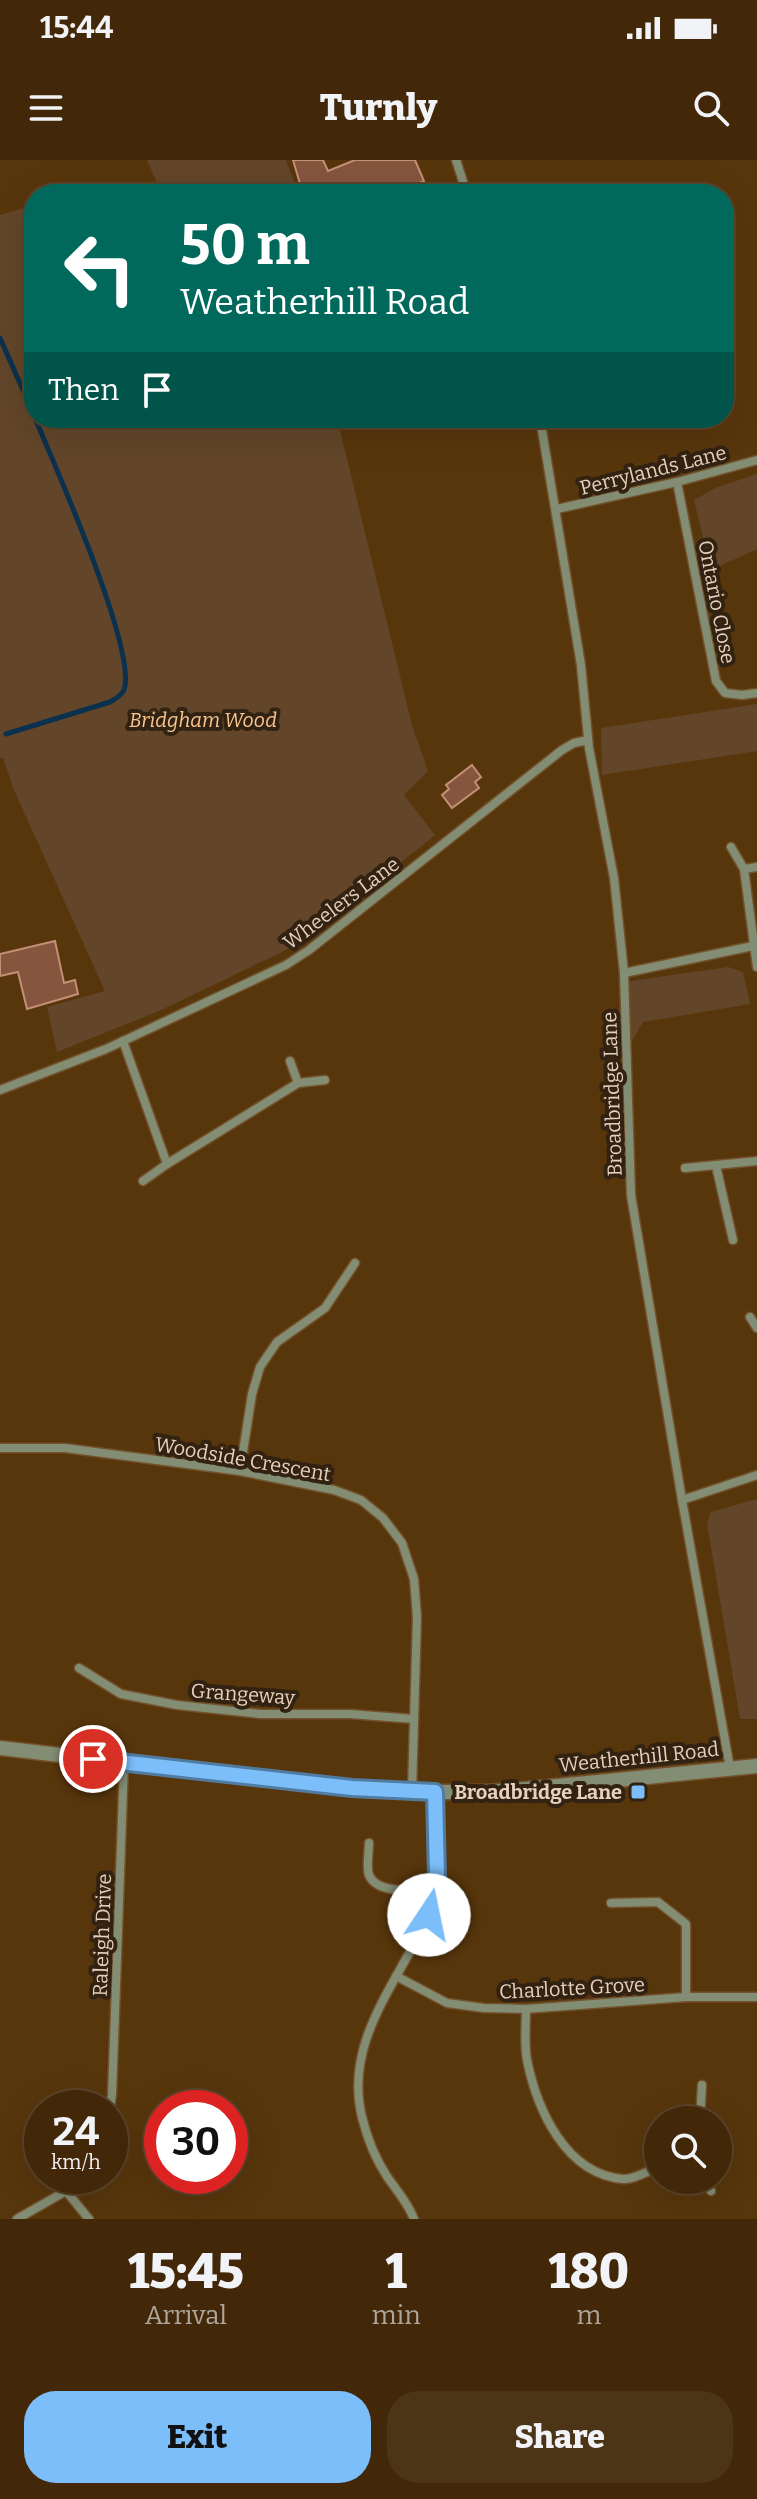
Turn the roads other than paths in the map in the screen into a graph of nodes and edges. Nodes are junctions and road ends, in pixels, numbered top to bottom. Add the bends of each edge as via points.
1 (456, 160) edge
2 (464, 184) edge
3 (542, 428) edge
4 (757, 460) edge
5 (677, 482) junction
6 (557, 509) junction
7 (757, 693) edge
8 (588, 740) junction
9 (731, 847) dead end
10 (757, 867) edge
11 (744, 869) junction
12 (753, 946) junction
13 (757, 967) edge
14 (624, 973) junction
15 (123, 1041) junction
16 (290, 1061) dead end
17 (325, 1080) dead end
18 (298, 1083) junction
19 (0, 1090) edge
20 (757, 1161) edge
21 (167, 1164) junction
22 (716, 1166) junction
23 (685, 1168) dead end
24 (143, 1181) dead end
25 (733, 1240) dead end
26 (355, 1263) dead end
27 (750, 1317) dead end
28 (757, 1328) edge
29 (0, 1448) edge
30 (240, 1471) junction
31 (757, 1475) edge
32 (682, 1500) junction
33 (79, 1668) dead end
34 (414, 1719) junction
35 (0, 1748) edge
36 (124, 1763) junction
37 (757, 1766) edge
38 (730, 1768) junction
39 (412, 1792) junction
40 (435, 1792) junction
41 (369, 1843) dead end
42 (435, 1890) junction
43 (611, 1903) dead end
44 (396, 1976) junction
45 (686, 1997) junction
46 (757, 1997) edge
47 (526, 2009) junction
48 (702, 2085) dead end
49 (112, 2090) edge
50 (701, 2106) edge
51 (644, 2173) edge
52 (61, 2194) edge
53 (68, 2194) edge
54 (17, 2219) edge
55 (89, 2219) edge
56 (414, 2219) edge

1 - 2 street
3 - 6 street, Broadbridge Lane
4 - 5 street, Perrylands Lane
5 - 6 street, Perrylands Lane
5 - 7 street, Ontario Close via 716,681 725,693
6 - 8 street, Broadbridge Lane
8 - 14 street, Broadbridge Lane via 614,878
8 - 15 street, Wheelers Lane via 562,750 298,957
9 - 11 street
10 - 11 street
11 - 12 street
12 - 13 street
12 - 14 street
14 - 32 street, Broadbridge Lane via 631,1195
15 - 19 street, Wheelers Lane
15 - 21 street
16 - 18 street
17 - 18 street
18 - 21 street
20 - 22 street
21 - 24 street
22 - 23 street
22 - 25 street
26 - 30 street via 325,1308 277,1342 260,1367
27 - 28 street
29 - 30 street, Woodside Crescent via 65,1448
30 - 34 street, Woodside Crescent via 361,1500 402,1543 414,1579 417,1617
31 - 32 street
32 - 38 street, Broadbridge Lane
33 - 34 street, Grangeway via 121,1694 177,1705 260,1714
34 - 39 street, Woodside Crescent
35 - 36 street, Weatherhill Road
36 - 39 street, Weatherhill Road
36 - 49 street, Raleigh Drive
37 - 38 street, Weatherhill Road
38 - 40 street, Weatherhill Road via 527,1789
39 - 40 street, Weatherhill Road
40 - 42 street
41 - 42 street via 368,1874 375,1883
42 - 44 street via 429,1915
43 - 45 street via 658,1902 686,1924
44 - 47 street, Charlotte Grove via 447,2003
44 - 56 street via 368,2031 359,2094 373,2151
45 - 46 street, Charlotte Grove
45 - 47 street, Charlotte Grove
47 - 51 street via 526,2057 558,2140 588,2168 625,2180
48 - 50 street
52 - 54 street
53 - 55 street

